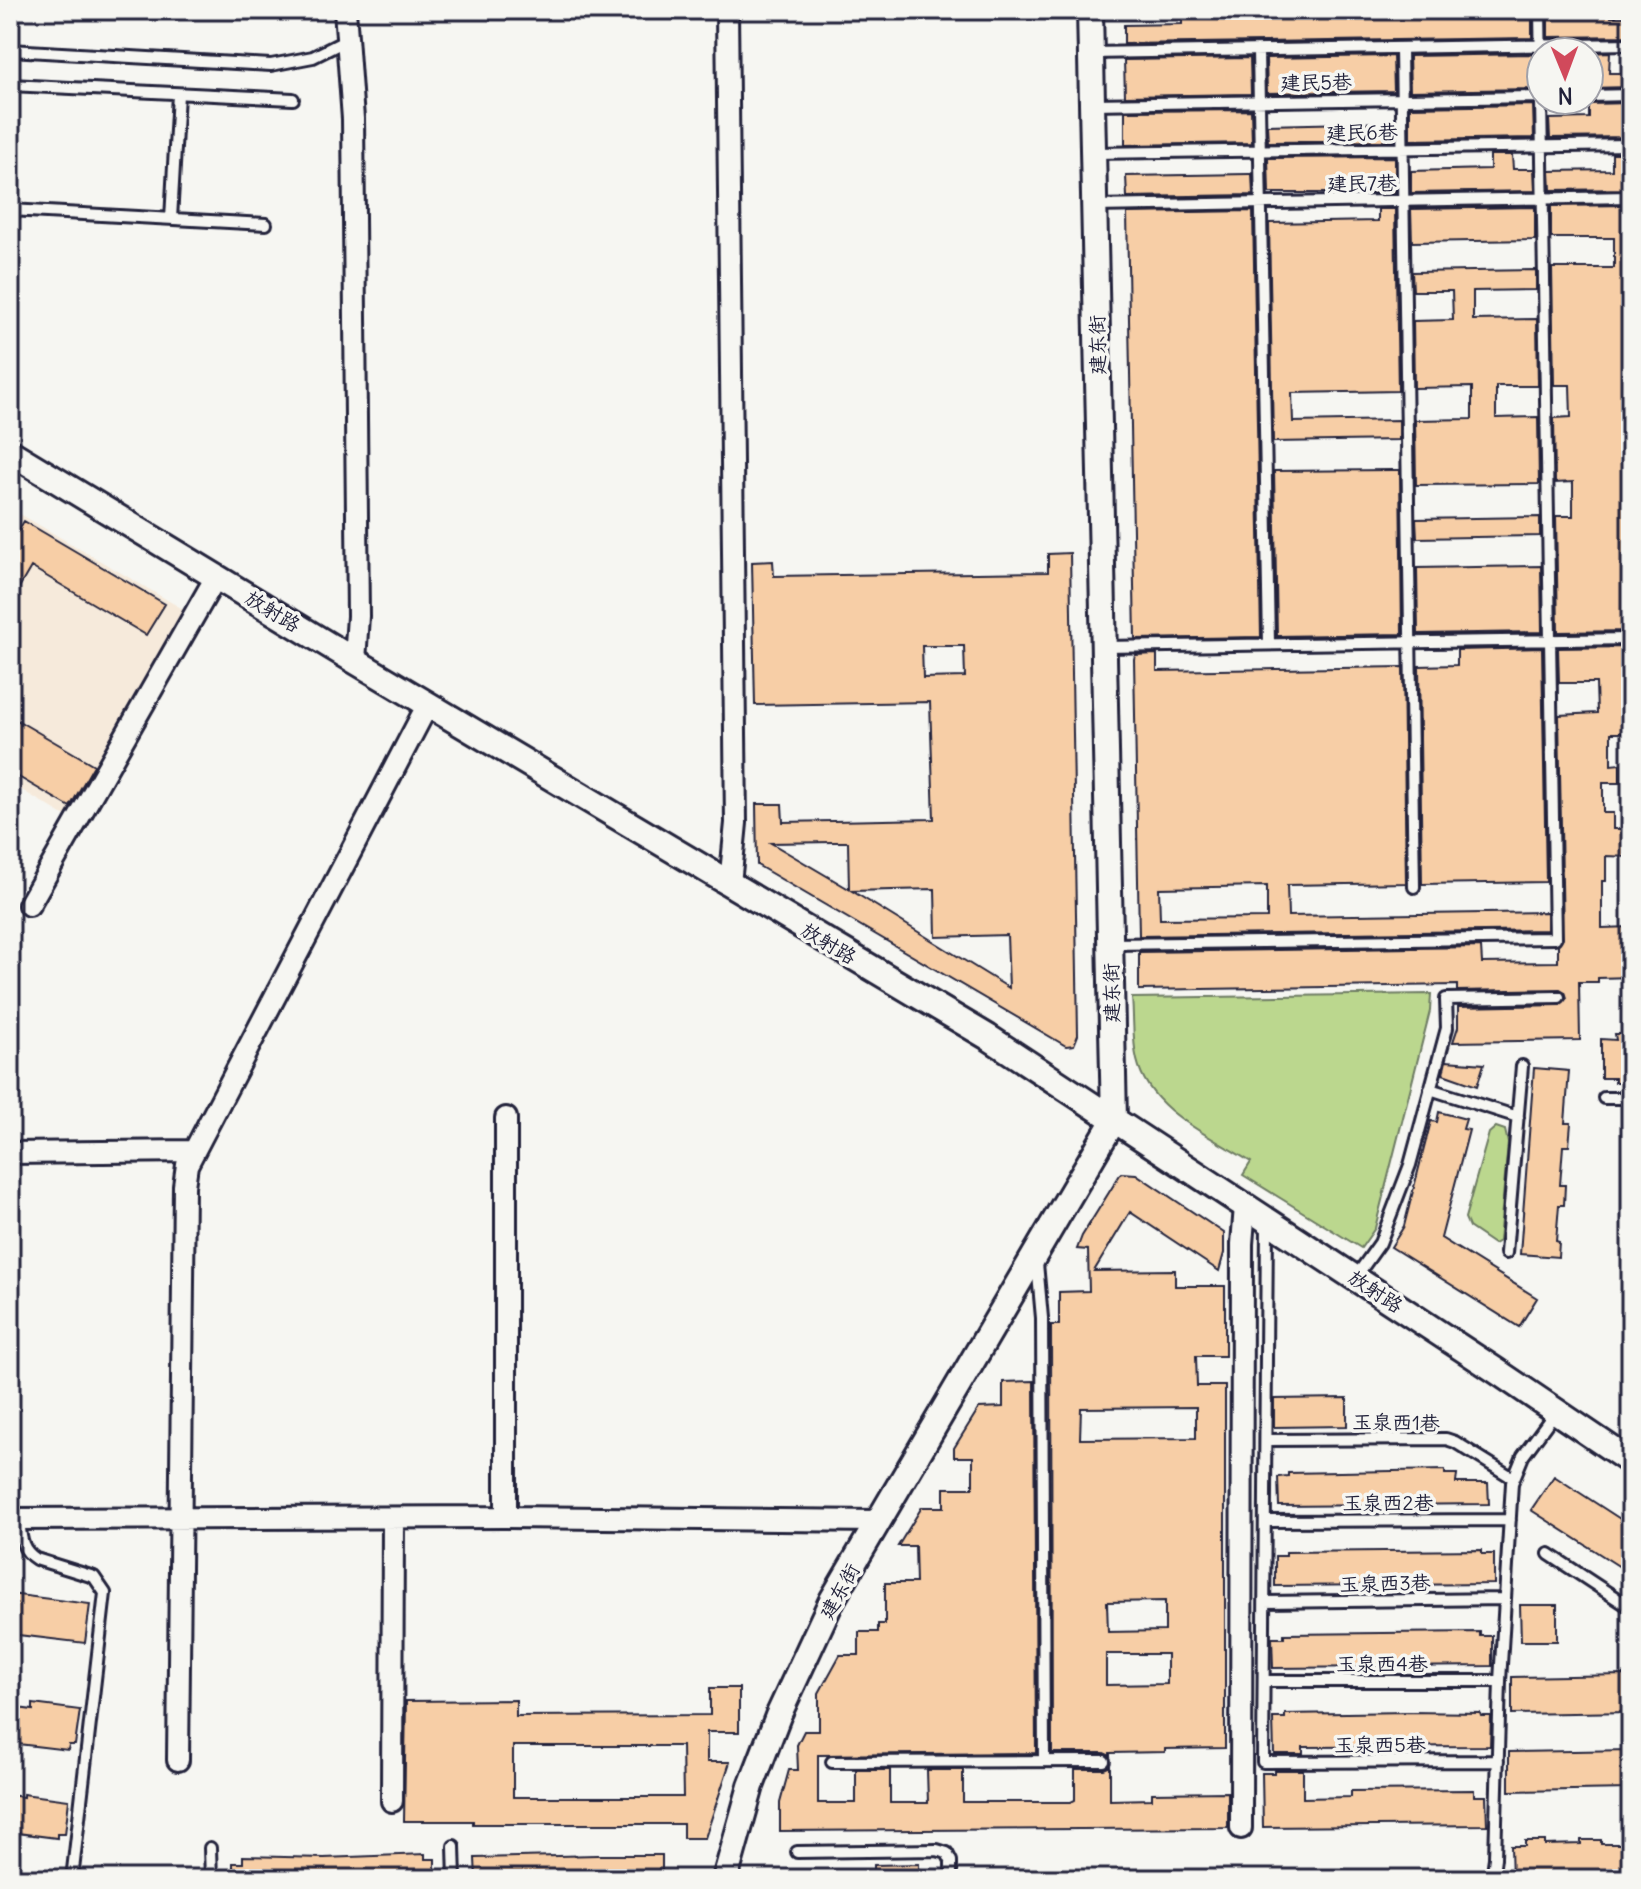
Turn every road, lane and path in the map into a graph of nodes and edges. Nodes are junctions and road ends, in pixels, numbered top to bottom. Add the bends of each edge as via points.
1 (345, 10) edge
2 (727, 10) edge
3 (1090, 10) edge
4 (1540, 10) edge
5 (1541, 36) edge
6 (347, 40) junction
7 (1631, 44) edge
8 (1605, 45) edge
9 (1525, 47) edge
10 (10, 50) edge
11 (1401, 50) junction
12 (1258, 51) junction
13 (1091, 53) junction
14 (10, 85) edge
15 (178, 94) junction
16 (1631, 95) edge
17 (1605, 96) edge
18 (1525, 98) edge
19 (293, 99) dead end
20 (1402, 99) junction
21 (1258, 101) junction
22 (1092, 104) junction
23 (1541, 116) edge
24 (1631, 145) edge
25 (1542, 147) junction
26 (1403, 149) junction
27 (1259, 151) junction
28 (1093, 153) junction
29 (1631, 197) edge
30 (1543, 198) junction
31 (1403, 201) junction
32 (1261, 203) junction
33 (1094, 206) junction
34 (10, 210) edge
35 (171, 219) junction
36 (266, 224) dead end
37 (10, 452) edge
38 (216, 577) junction
39 (1630, 639) edge
40 (1550, 640) junction
41 (1410, 642) junction
42 (1269, 644) junction
43 (1104, 647) junction
44 (355, 661) junction
45 (428, 704) junction
46 (730, 884) junction
47 (1414, 887) dead end
48 (29, 905) dead end
49 (1110, 944) junction
50 (1559, 997) dead end
51 (1522, 1066) dead end
52 (1430, 1089) junction
53 (1604, 1098) dead end
54 (1631, 1098) edge
55 (1518, 1117) junction
56 (506, 1118) dead end
57 (1114, 1120) junction
58 (193, 1151) junction
59 (10, 1153) edge
60 (1245, 1206) junction
61 (1267, 1221) junction
62 (1036, 1252) junction
63 (1506, 1253) dead end
64 (1355, 1278) junction
65 (1556, 1411) junction
66 (1267, 1440) junction
67 (1631, 1462) edge
68 (1513, 1478) junction
69 (506, 1517) junction
70 (180, 1518) junction
71 (393, 1518) junction
72 (15, 1519) edge
73 (1510, 1520) junction
74 (878, 1521) junction
75 (1266, 1521) junction
76 (1549, 1554) dead end
77 (1505, 1599) junction
78 (1265, 1602) junction
79 (1631, 1608) edge
80 (1264, 1681) junction
81 (1500, 1681) junction
82 (178, 1760) dead end
83 (1044, 1761) junction
84 (1104, 1761) dead end
85 (1498, 1761) junction
86 (832, 1762) dead end
87 (392, 1801) dead end
88 (1241, 1828) dead end
89 (454, 1846) dead end
90 (210, 1848) dead end
91 (797, 1852) dead end
92 (72, 1879) edge
93 (211, 1879) edge
94 (455, 1879) edge
95 (725, 1879) edge
96 (951, 1879) edge
97 (1492, 1879) edge

1 - 6 street
2 - 46 street via 736,823
3 - 13 street, 建东街
4 - 5 lane
6 - 10 lane via 313,57 271,65
6 - 44 street via 353,150
7 - 8 lane
9 - 11 lane
11 - 12 lane
11 - 20 lane
12 - 13 lane
12 - 21 lane
13 - 22 street, 建东街
14 - 15 lane
15 - 19 lane
15 - 35 lane
16 - 17 lane
18 - 20 lane, 建民5巷
20 - 21 lane, 建民5巷
20 - 26 lane
21 - 22 lane, 建民5巷
21 - 27 lane
22 - 28 street, 建东街
23 - 25 lane
24 - 25 lane, 建民6巷
25 - 26 lane, 建民6巷
25 - 30 lane
26 - 27 lane, 建民6巷
26 - 31 lane
27 - 28 lane, 建民6巷
27 - 32 lane
28 - 33 street, 建东街
29 - 30 lane, 建民7巷
30 - 31 lane, 建民7巷
30 - 40 lane
31 - 32 lane, 建民7巷
31 - 41 lane
32 - 33 lane, 建民7巷
32 - 42 lane
33 - 43 street, 建东街
34 - 35 lane
35 - 36 lane
37 - 38 street, 放射路
38 - 44 street, 放射路
38 - 48 street
39 - 40 lane
40 - 41 lane
40 - 49 lane via 1555,938
41 - 42 lane
41 - 47 lane
42 - 43 lane
43 - 49 street, 建东街
44 - 45 street, 放射路
45 - 46 street, 放射路
45 - 58 street
46 - 57 street, 放射路 via 988,1037
49 - 57 street, 建东街
50 - 52 lane via 1446,999 1447,1028
51 - 55 lane
52 - 55 lane
52 - 64 lane via 1388,1226
53 - 54 lane
55 - 63 lane
56 - 69 street
57 - 60 street, 放射路
57 - 62 street, 建东街
58 - 59 street
58 - 70 street via 184,1186
60 - 61 street, 放射路
60 - 88 street
61 - 64 street, 放射路
61 - 66 lane
62 - 74 street, 建东街
62 - 83 lane via 1042,1318
64 - 65 street, 放射路
65 - 67 street, 放射路
65 - 68 lane
66 - 68 lane, 玉泉西1巷 via 1446,1439
66 - 75 lane
68 - 73 lane
69 - 71 street
69 - 74 street
70 - 71 street
70 - 72 street
70 - 82 street
71 - 87 street
72 - 92 lane via 27,1554 94,1577 105,1593
73 - 75 lane, 玉泉西2巷
73 - 77 lane
74 - 95 street, 建东街 via 832,1600 778,1716 751,1786
75 - 78 lane
76 - 79 lane
77 - 78 lane, 玉泉西3巷
77 - 81 lane
78 - 80 lane
80 - 81 lane, 玉泉西4巷
80 - 85 lane, 玉泉西5巷 via 1263,1762
81 - 85 lane
83 - 84 lane
83 - 86 lane
85 - 97 lane
89 - 94 lane
90 - 93 lane
91 - 96 lane via 937,1850 951,1861

